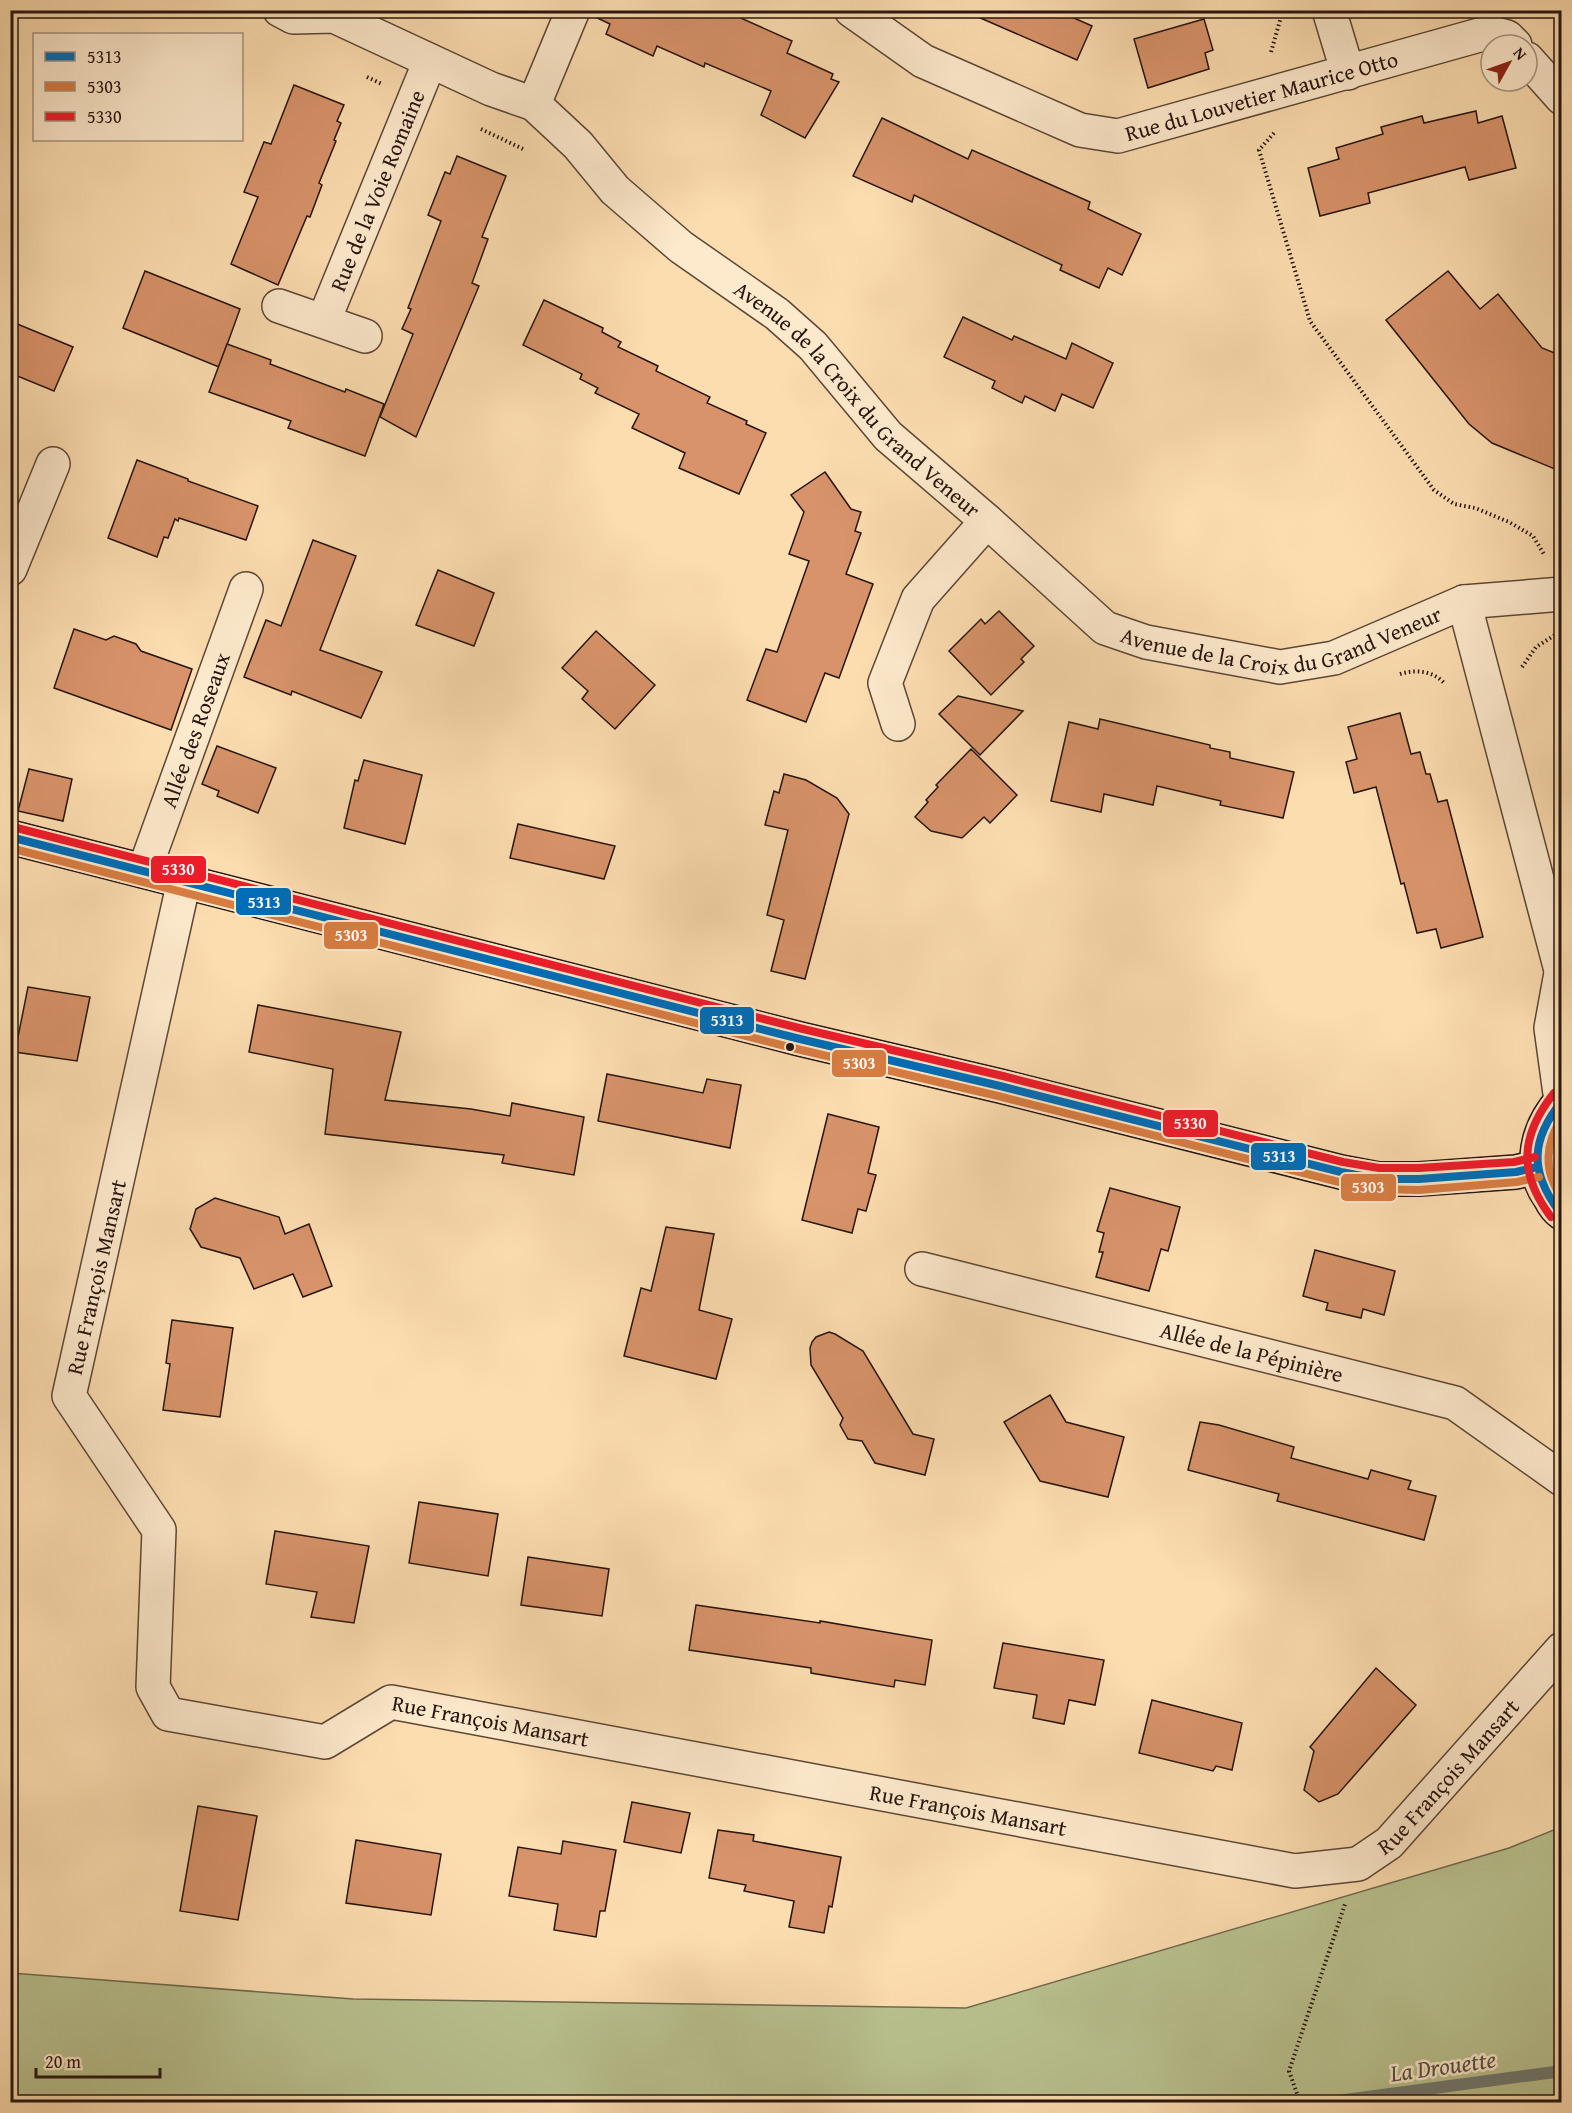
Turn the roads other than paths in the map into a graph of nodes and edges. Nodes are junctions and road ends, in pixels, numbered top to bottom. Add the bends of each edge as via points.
1 (280, 10) edge
2 (573, 10) edge
3 (851, 10) edge
4 (1329, 10) edge
5 (1479, 35) edge
6 (430, 61) junction
7 (1539, 72) edge
8 (1348, 73) junction
9 (1562, 98) edge
10 (534, 104) junction
11 (279, 306) dead end
12 (324, 320) junction
13 (365, 336) dead end
14 (53, 464) dead end
15 (987, 521) junction
16 (10, 568) edge
17 (246, 589) dead end
18 (1560, 595) edge
19 (1464, 602) junction
20 (898, 724) dead end
21 (10, 837) edge
22 (144, 871) junction
23 (184, 881) junction
24 (1561, 973) edge
25 (1561, 1100) edge
26 (1536, 1167) junction
27 (1562, 1213) edge
28 (922, 1269) dead end
29 (1562, 1479) edge
30 (1562, 1649) edge

1 - 6 street, Avenue de la Croix du Grand Veneur via 293,17 334,16
2 - 10 street
3 - 8 street, Rue du Louvetier Maurice Otto via 923,61 1080,130 1118,136
4 - 8 street
5 - 8 street, Rue du Louvetier Maurice Otto
6 - 10 street, Avenue de la Croix du Grand Veneur
6 - 12 street, Rue de la Voie Romaine
7 - 9 street
10 - 15 street, Avenue de la Croix du Grand Veneur via 579,145 615,190 681,247 777,314 813,346 888,436
11 - 12 street, Rue de la Voie Romaine
12 - 13 street, Rue de la Voie Romaine
14 - 16 street
15 - 19 street, Avenue de la Croix du Grand Veneur via 1105,628 1146,642 1281,667 1334,658
15 - 20 street via 918,599 885,683
17 - 22 street, Allée des Roseaux
18 - 19 street, Avenue de la Croix du Grand Veneur
19 - 24 street, Avenue de la Croix du Grand Veneur
21 - 22 main road
22 - 23 main road
23 - 26 main road via 1341,1172 1378,1179 1419,1179
23 - 30 street, Rue François Mansart via 69,1396 159,1530 153,1687 168,1714 325,1742 391,1702 1295,1871 1358,1864 1389,1843
24 - 25 street, Avenue de la Croix du Grand Veneur via 1551,1028
25 - 26 main road via 1546,1120 1537,1143
26 - 27 main road via 1544,1190
28 - 29 street, Allée de la Pépinière via 1455,1403

